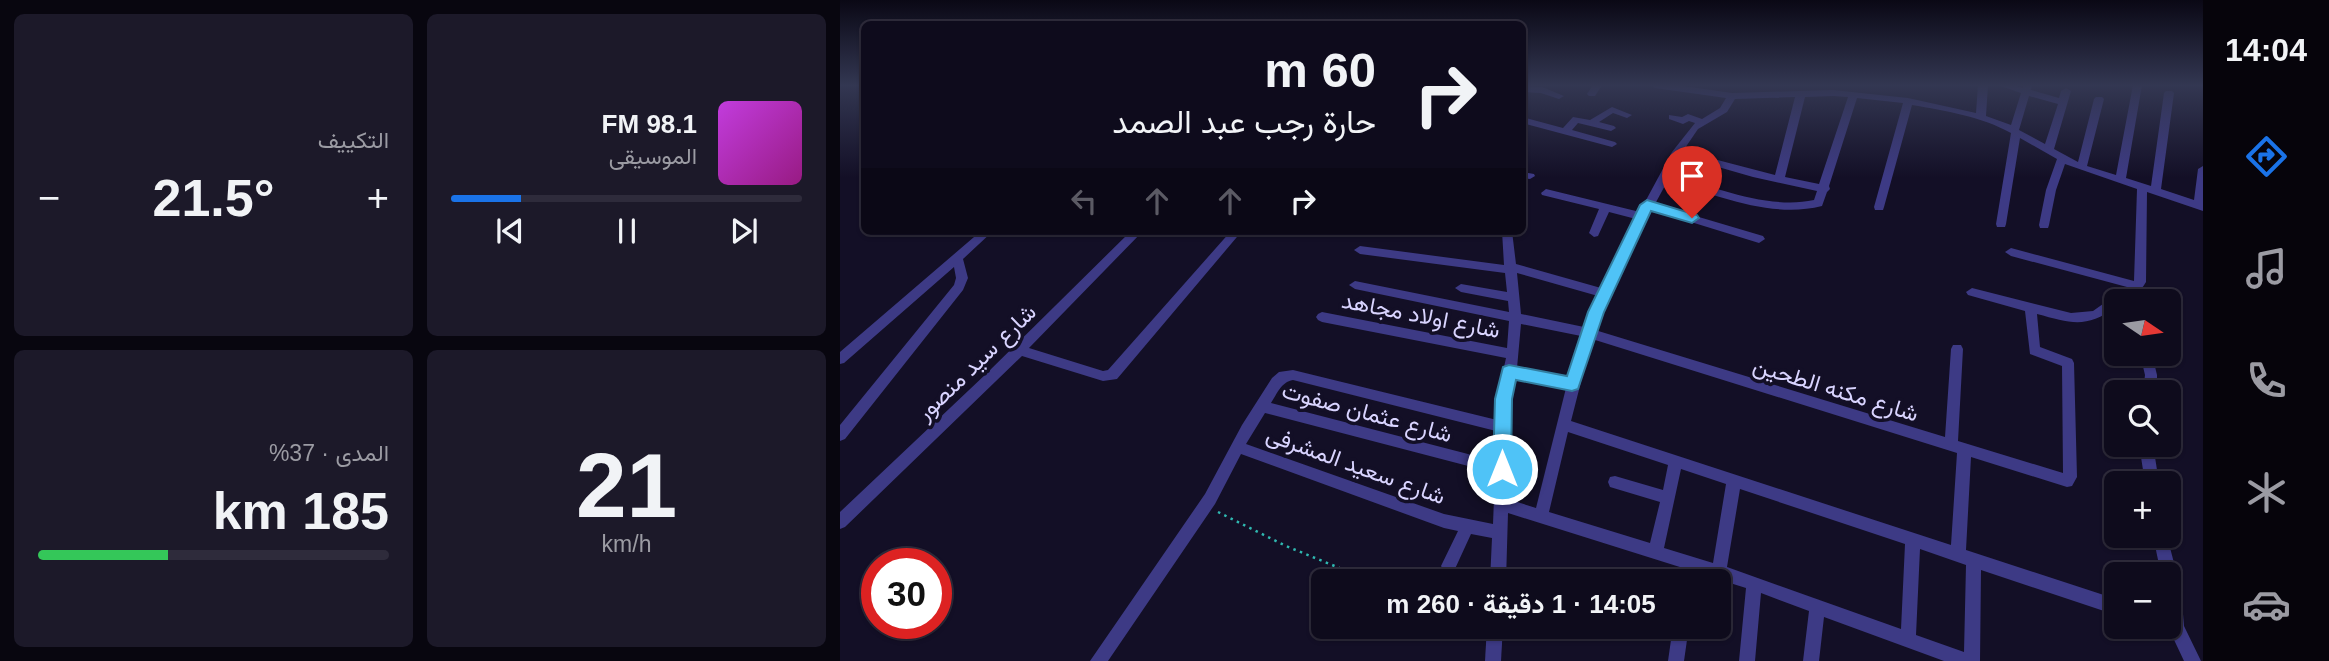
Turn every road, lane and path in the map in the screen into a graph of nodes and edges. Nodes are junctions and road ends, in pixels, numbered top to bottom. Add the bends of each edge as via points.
1 (1603, 116) edge
2 (1713, 116) edge
3 (1794, 116) edge
4 (1847, 116) edge
5 (1904, 116) edge
6 (1981, 116) edge
7 (2019, 116) edge
8 (2059, 116) edge
9 (2095, 116) edge
10 (2132, 116) edge
11 (2166, 116) edge
12 (1672, 117) dead end
13 (1526, 121) edge
14 (1701, 122) junction
15 (1591, 123) junction
16 (1611, 128) dead end
17 (1566, 131) junction
18 (2015, 131) junction
19 (1612, 144) dead end
20 (2048, 151) junction
21 (1676, 152) junction
22 (2062, 159) junction
23 (2082, 167) junction
24 (2203, 169) edge
25 (1664, 175) junction
26 (1779, 179) junction
27 (2120, 180) junction
28 (1559, 183) dead end
29 (2141, 187) junction
30 (1825, 189) junction
31 (2155, 192) junction
32 (1549, 193) joint
33 (2201, 206) edge
34 (1879, 207) dead end
35 (1605, 208) junction
36 (1644, 211) junction
37 (2001, 224) dead end
38 (2044, 225) dead end
39 (1594, 233) dead end
40 (983, 235) edge
41 (1134, 235) edge
42 (1234, 235) edge
43 (1507, 235) edge
44 (1759, 239) dead end
45 (1360, 250) dead end
46 (2011, 252) dead end
47 (957, 258) junction
48 (1511, 268) junction
49 (1355, 285) dead end
50 (1461, 288) dead end
51 (2126, 289) edge
52 (2135, 289) edge
53 (1972, 292) dead end
54 (1604, 293) junction
55 (1514, 298) junction
56 (2031, 308) junction
57 (2104, 308) edge
58 (1322, 317) dead end
59 (1515, 317) junction
60 (1588, 334) junction
61 (1020, 349) junction
62 (1957, 349) dead end
63 (1512, 354) junction
64 (840, 359) edge
65 (1509, 372) junction
66 (1572, 384) junction
67 (1262, 406) junction
68 (1563, 424) junction
69 (1502, 426) junction
70 (840, 435) edge
71 (1237, 447) junction
72 (1958, 448) junction
73 (1676, 461) junction
74 (1502, 469) junction
75 (1734, 480) junction
76 (1615, 482) dead end
77 (1668, 498) junction
78 (1502, 504) junction
79 (1206, 505) junction
80 (1541, 514) junction
81 (840, 522) edge
82 (1467, 527) junction
83 (1501, 533) junction
84 (1913, 540) junction
85 (1656, 552) junction
86 (1966, 557) junction
87 (1692, 563) junction
88 (1449, 566) joint
89 (1342, 569) edge
90 (1444, 569) edge
91 (1499, 569) edge
92 (1691, 569) edge
93 (1710, 569) edge
94 (1719, 569) edge
95 (1731, 576) edge
96 (1754, 583) junction
97 (2104, 603) edge
98 (1817, 607) junction
99 (2181, 637) edge
100 (1495, 639) edge
101 (1679, 639) edge
102 (1908, 640) junction
103 (2195, 656) edge
104 (1964, 660) edge
105 (1098, 661) edge
106 (1494, 661) edge
107 (1676, 661) edge
108 (1747, 661) edge
109 (1811, 661) edge

1 - 15 street
2 - 14 street
3 - 26 street
4 - 30 street
5 - 34 street
6 - 18 street
7 - 18 street
8 - 20 street
9 - 23 street
10 - 27 street
11 - 31 street
12 - 14 street
13 - 17 street
14 - 21 street
15 - 16 street
15 - 17 street via 1576,120
17 - 19 street
18 - 20 street
18 - 37 street
20 - 22 street
21 - 25 street
21 - 26 street
22 - 23 street
22 - 38 street
23 - 27 street
24 - 33 street
25 - 30 street via 1771,205 1813,206
25 - 36 street
26 - 30 street
27 - 29 street
28 - 32 street
29 - 31 street
29 - 52 street
31 - 33 street
32 - 35 street
35 - 36 street
35 - 39 street
36 - 44 street
36 - 54 street
40 - 47 street
41 - 61 street, شارع سيد منصور
42 - 61 street via 1112,375
43 - 48 street
45 - 48 street
46 - 51 street
47 - 64 street
47 - 70 street via 962,278 959,287
48 - 54 street
48 - 55 street
49 - 59 street, شارع مكنه الطحين
50 - 55 street
53 - 56 street
54 - 60 street
55 - 59 street
56 - 57 street via 2071,318 2089,317
56 - 72 street, شارع مكنه الطحين via 2034,350 2068,363 2070,478 2064,481
58 - 63 street, شارع اولاد مجاهد
59 - 60 street, شارع مكنه الطحين
59 - 63 street
60 - 66 street
60 - 72 street, شارع مكنه الطحين
61 - 81 street, شارع سيد منصور
62 - 72 street
63 - 65 street
65 - 66 street
65 - 69 street
66 - 68 street
67 - 69 street via 1280,378 1293,375
67 - 71 street
67 - 74 street, شارع عثمان صفوت
68 - 73 street
68 - 80 street
69 - 74 street
71 - 79 street
71 - 82 street, شارع سعيد المشرفى
72 - 86 street
73 - 75 street
73 - 77 street
74 - 78 street
75 - 84 street
75 - 94 street
76 - 77 street
77 - 85 street
78 - 80 street
78 - 83 street
79 - 89 path
79 - 105 street
80 - 85 street
82 - 83 street, شارع سعيد المشرفى
82 - 88 street
83 - 91 street
84 - 86 street
84 - 102 street
85 - 87 street
86 - 97 street
86 - 104 street
87 - 92 street
87 - 93 street
88 - 90 path
95 - 96 street
96 - 98 street
96 - 108 street
98 - 102 street
98 - 109 street
99 - 103 street
100 - 106 street
101 - 107 street
102 - 104 street

